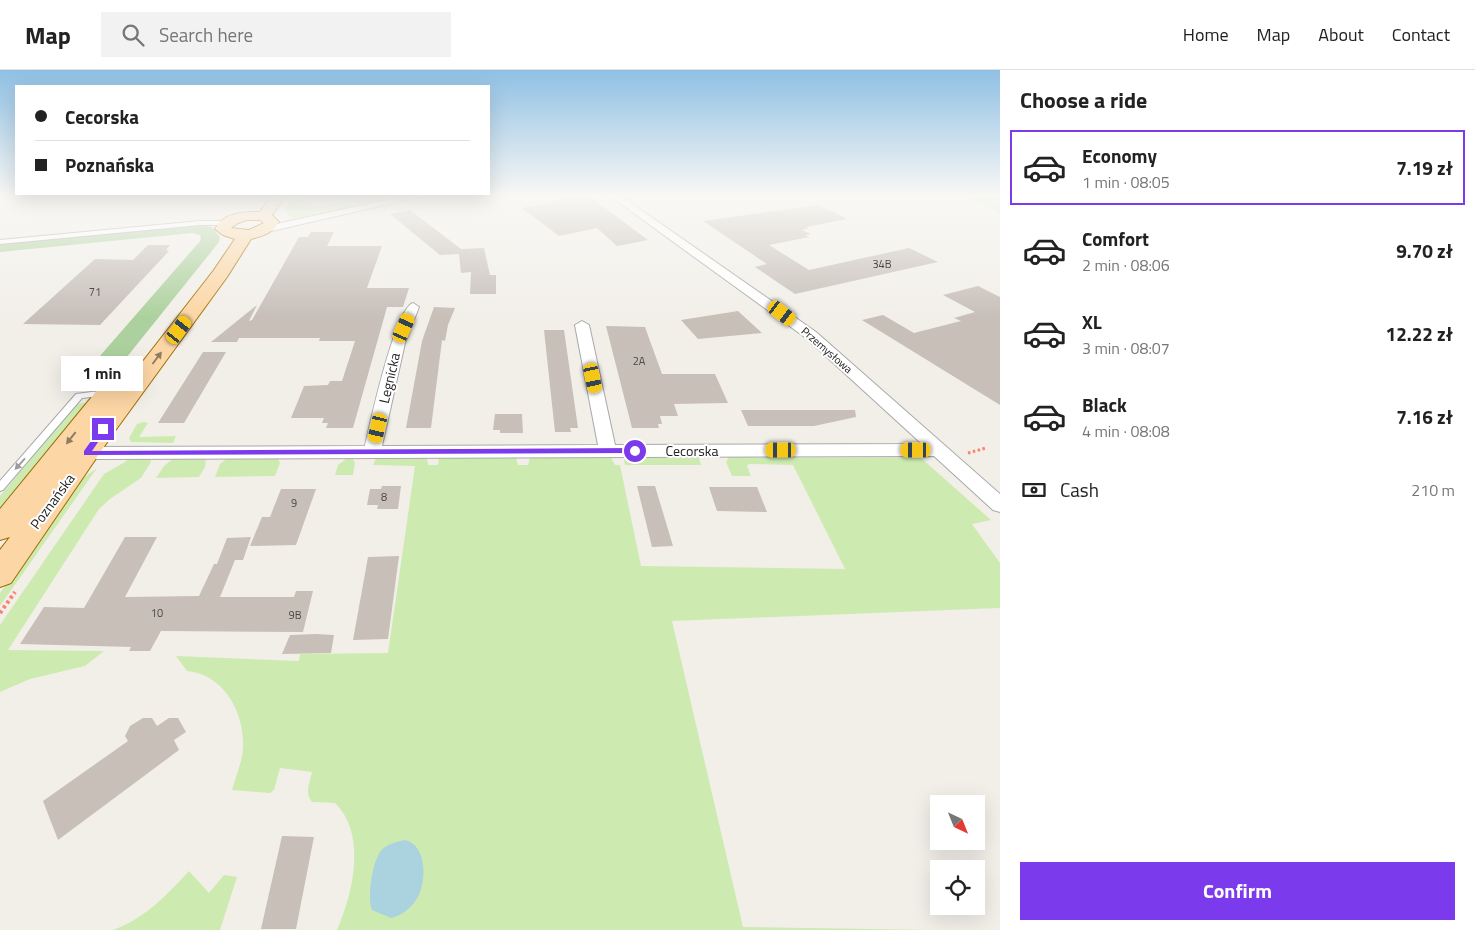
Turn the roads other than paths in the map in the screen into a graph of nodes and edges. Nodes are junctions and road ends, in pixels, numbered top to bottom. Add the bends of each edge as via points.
1 (62, 236) edge
2 (230, 236) edge
3 (232, 236) edge
4 (670, 236) edge
5 (0, 242) edge
6 (413, 306) dead end
7 (582, 325) dead end
8 (108, 393) junction
9 (938, 450) junction
10 (608, 451) junction
11 (372, 452) junction
12 (86, 453) junction
13 (0, 487) edge
14 (1000, 505) edge
15 (0, 529) edge
16 (0, 574) edge

1 - 5 lane
2 - 8 main road, Poznańska
12 -> 3 main road, Poznańska via 216,280
4 - 9 street, Przemysłowa via 811,336
6 - 11 street, Legnicka via 398,343
7 - 10 street
8 -> 13 lane via 79,396
8 -> 15 main road, Poznańska
9 - 10 street, Cecorska
9 - 14 street, Przemysłowa
10 - 11 street, Cecorska
11 - 12 street, Cecorska
12 - 16 main road, Poznańska

